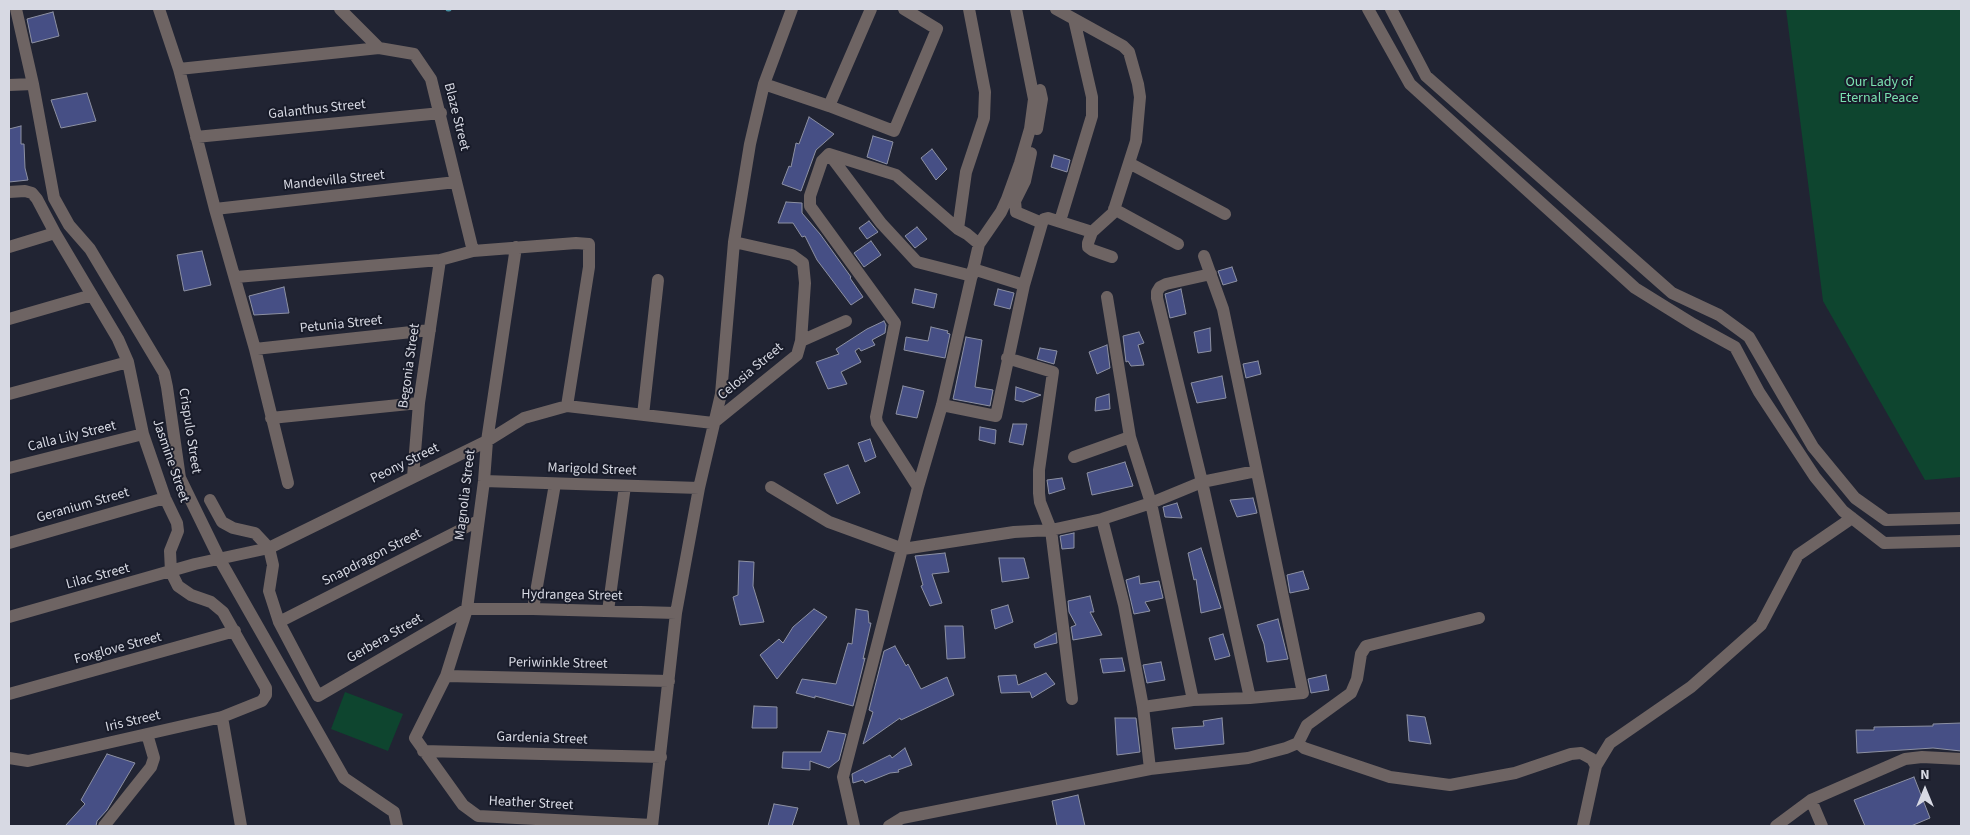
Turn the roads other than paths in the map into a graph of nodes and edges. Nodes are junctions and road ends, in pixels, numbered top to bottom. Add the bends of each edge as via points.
1 (16, 9) edge
2 (159, 9) edge
3 (340, 9) edge
4 (792, 9) edge
5 (871, 9) edge
6 (904, 9) edge
7 (969, 9) edge
8 (1016, 9) edge
9 (1024, 9) edge
10 (1056, 9) edge
11 (1368, 9) edge
12 (1391, 9) edge
13 (1074, 19) junction
14 (379, 48) junction
15 (179, 68) junction
16 (33, 84) junction
17 (764, 84) junction
18 (9, 85) edge
19 (830, 106) junction
20 (441, 112) junction
21 (196, 136) junction
22 (829, 154) junction
23 (1129, 163) junction
24 (456, 182) junction
25 (9, 192) edge
26 (215, 209) junction
27 (1114, 209) junction
28 (1225, 214) dead end
29 (1060, 221) junction
30 (1042, 223) junction
31 (958, 229) junction
32 (1092, 232) junction
33 (55, 233) junction
34 (734, 242) junction
35 (979, 244) junction
36 (1178, 244) dead end
37 (9, 246) edge
38 (516, 247) junction
39 (473, 251) junction
40 (1204, 256) dead end
41 (1112, 258) dead end
42 (440, 260) junction
43 (973, 272) junction
44 (1210, 274) junction
45 (236, 277) junction
46 (658, 280) dead end
47 (1024, 285) junction
48 (92, 295) junction
49 (1107, 297) dead end
50 (9, 320) edge
51 (846, 321) dead end
52 (430, 330) junction
53 (801, 341) junction
54 (255, 349) junction
55 (1007, 358) junction
56 (128, 362) junction
57 (9, 394) edge
58 (418, 403) junction
59 (942, 405) junction
60 (567, 406) junction
61 (643, 415) junction
62 (271, 418) junction
63 (713, 423) junction
64 (143, 434) junction
65 (1130, 437) junction
66 (487, 441) junction
67 (1074, 457) dead end
68 (9, 468) edge
69 (1256, 471) junction
70 (413, 477) junction
71 (484, 481) junction
72 (288, 482) dead end
73 (1202, 482) junction
74 (555, 484) junction
75 (626, 486) junction
76 (772, 487) dead end
77 (918, 487) junction
78 (699, 488) junction
79 (165, 498) junction
80 (210, 500) dead end
81 (1151, 503) junction
82 (1852, 518) junction
83 (1961, 518) edge
84 (1102, 519) junction
85 (478, 521) junction
86 (1051, 530) junction
87 (1961, 541) edge
88 (9, 542) edge
89 (269, 548) junction
90 (903, 549) junction
91 (220, 560) junction
92 (171, 572) junction
93 (467, 609) junction
94 (533, 609) junction
95 (608, 611) junction
96 (676, 614) junction
97 (9, 617) edge
98 (1479, 618) dead end
99 (279, 622) junction
100 (235, 631) junction
101 (446, 676) junction
102 (669, 681) junction
103 (9, 694) edge
104 (1250, 698) junction
105 (1072, 699) dead end
106 (1193, 700) junction
107 (1143, 707) junction
108 (222, 716) junction
109 (147, 734) junction
110 (415, 738) joint
111 (1298, 743) junction
112 (423, 751) junction
113 (661, 757) junction
114 (9, 758) edge
115 (1961, 759) edge
116 (1596, 766) junction
117 (1150, 769) junction
118 (1811, 800) junction
119 (576, 824) edge
120 (104, 826) edge
121 (241, 826) edge
122 (397, 826) edge
123 (652, 826) edge
124 (854, 826) edge
125 (889, 826) edge
126 (1583, 826) edge
127 (1776, 826) edge
128 (1822, 826) edge

1 - 16 street, Crispulo Street
2 - 15 street
3 - 14 street
4 - 17 street
5 - 19 street
6 - 19 street via 937,29 894,131
7 - 31 street via 985,92 984,118 966,172
8 - 35 street via 1034,99 1030,129 1007,199
9 - 30 street via 1042,99 1025,181 1015,201 1016,212
10 - 13 street
11 - 82 street via 1410,84 1635,288 1735,346 1759,392 1815,477
12 - 83 street via 1426,76 1672,292 1719,315 1749,337 1813,447 1855,498 1886,520
13 - 23 street via 1129,52 1140,97 1136,141
13 - 29 street via 1092,97 1092,116
14 - 15 street, Blaze Street
14 - 20 street, Blaze Street via 414,54 431,79
15 - 21 street
16 - 18 street
16 - 91 street, Crispulo Street via 54,198 69,225 90,248 164,373 180,478
17 - 19 street
17 - 34 street via 750,144
20 - 21 street, Galanthus Street
20 - 24 street, Blaze Street
21 - 26 street
22 - 31 street via 896,175
22 - 43 street via 881,224 917,262
22 - 77 street via 822,161 810,196 810,206 895,322 876,417
23 - 27 street
23 - 28 street
24 - 26 street, Mandevilla Street
24 - 39 street, Blaze Street
25 - 33 street, Jasmine Street via 25,190 32,193
26 - 45 street
27 - 32 street
27 - 36 street
29 - 30 street via 1048,218
29 - 32 street
30 - 47 street
31 - 35 street
32 - 41 street via 1088,248
33 - 37 street
33 - 48 street, Jasmine Street
34 - 53 street, Celosia Street via 792,255 804,263
34 - 63 street via 721,394
35 - 43 street
38 - 39 street
38 - 60 street via 589,244 589,268
38 - 66 street, Magnolia Street
39 - 42 street
40 - 44 street
42 - 45 street
42 - 52 street, Begonia Street
43 - 47 street
43 - 59 street
44 - 69 street via 1223,309
44 - 73 street via 1166,284 1157,292
45 - 54 street
46 - 61 street
47 - 55 street
48 - 50 street
48 - 56 street, Jasmine Street
49 - 65 street
51 - 53 street
52 - 54 street, Petunia Street
52 - 58 street, Begonia Street
53 - 63 street, Celosia Street via 797,355
54 - 62 street
55 - 59 street via 996,416
55 - 86 street via 1053,372 1039,470 1040,502
56 - 57 street
56 - 64 street, Jasmine Street
58 - 62 street
58 - 70 street, Begonia Street
59 - 77 street
60 - 61 street, Peony Street
60 - 66 street, Peony Street via 524,418
61 - 63 street, Peony Street
62 - 72 street
63 - 78 street
64 - 68 street, Calla Lily Street
64 - 79 street, Jasmine Street
65 - 67 street
65 - 81 street
66 - 70 street, Peony Street
66 - 71 street, Magnolia Street
69 - 73 street
69 - 104 street via 1303,693
70 - 89 street, Peony Street
71 - 74 street, Marigold Street
71 - 85 street, Magnolia Street
73 - 81 street
73 - 104 street
74 - 75 street, Marigold Street
74 - 94 street
75 - 78 street, Marigold Street
75 - 95 street
76 - 90 street via 829,522
77 - 90 street
78 - 96 street
79 - 88 street, Geranium Street
79 - 92 street, Jasmine Street via 178,531 170,551
80 - 89 street via 222,522 255,533
81 - 84 street
81 - 106 street
82 - 87 street via 1884,543
82 - 116 street via 1798,555 1761,625 1690,687 1610,743
84 - 86 street
84 - 107 street via 1124,605
85 - 93 street, Magnolia Street
85 - 99 street, Snapdragon Street
86 - 90 street via 1014,532
86 - 105 street
89 - 91 street, Peony Street
89 - 99 street via 273,565 269,591
90 - 124 street via 843,777
91 - 92 street, Lilac Street
91 - 122 street, Crispulo Street via 344,778 394,812
92 - 97 street, Lilac Street
92 - 100 street via 178,586 211,602 223,612
93 - 94 street, Hydrangea Street
93 - 99 street, Gerbera Street via 318,696
93 - 101 street, Magnolia Street
94 - 95 street, Hydrangea Street
95 - 96 street, Hydrangea Street
96 - 102 street
98 - 111 street via 1366,646 1351,692 1307,725
100 - 103 street, Foxglove Street
100 - 108 street, Iris Street via 266,688 266,695 262,701
101 - 102 street, Periwinkle Street
101 - 110 street, Magnolia Street
102 - 113 street
104 - 106 street
106 - 107 street
107 - 117 street
108 - 109 street, Iris Street
108 - 121 street
109 - 114 street, Iris Street via 28,760
109 - 120 street via 154,758 152,767
110 - 112 street, Heather Street
111 - 116 street via 1304,748 1390,777 1450,785 1515,773 1571,754 1581,753 1592,759
111 - 117 street via 1248,758
112 - 113 street, Gardenia Street
112 - 119 street, Heather Street via 464,805 478,816
113 - 123 street
115 - 118 street via 1905,759
116 - 126 street
117 - 125 street via 902,818
118 - 127 street
118 - 128 street
119 - 123 street, Heather Street

